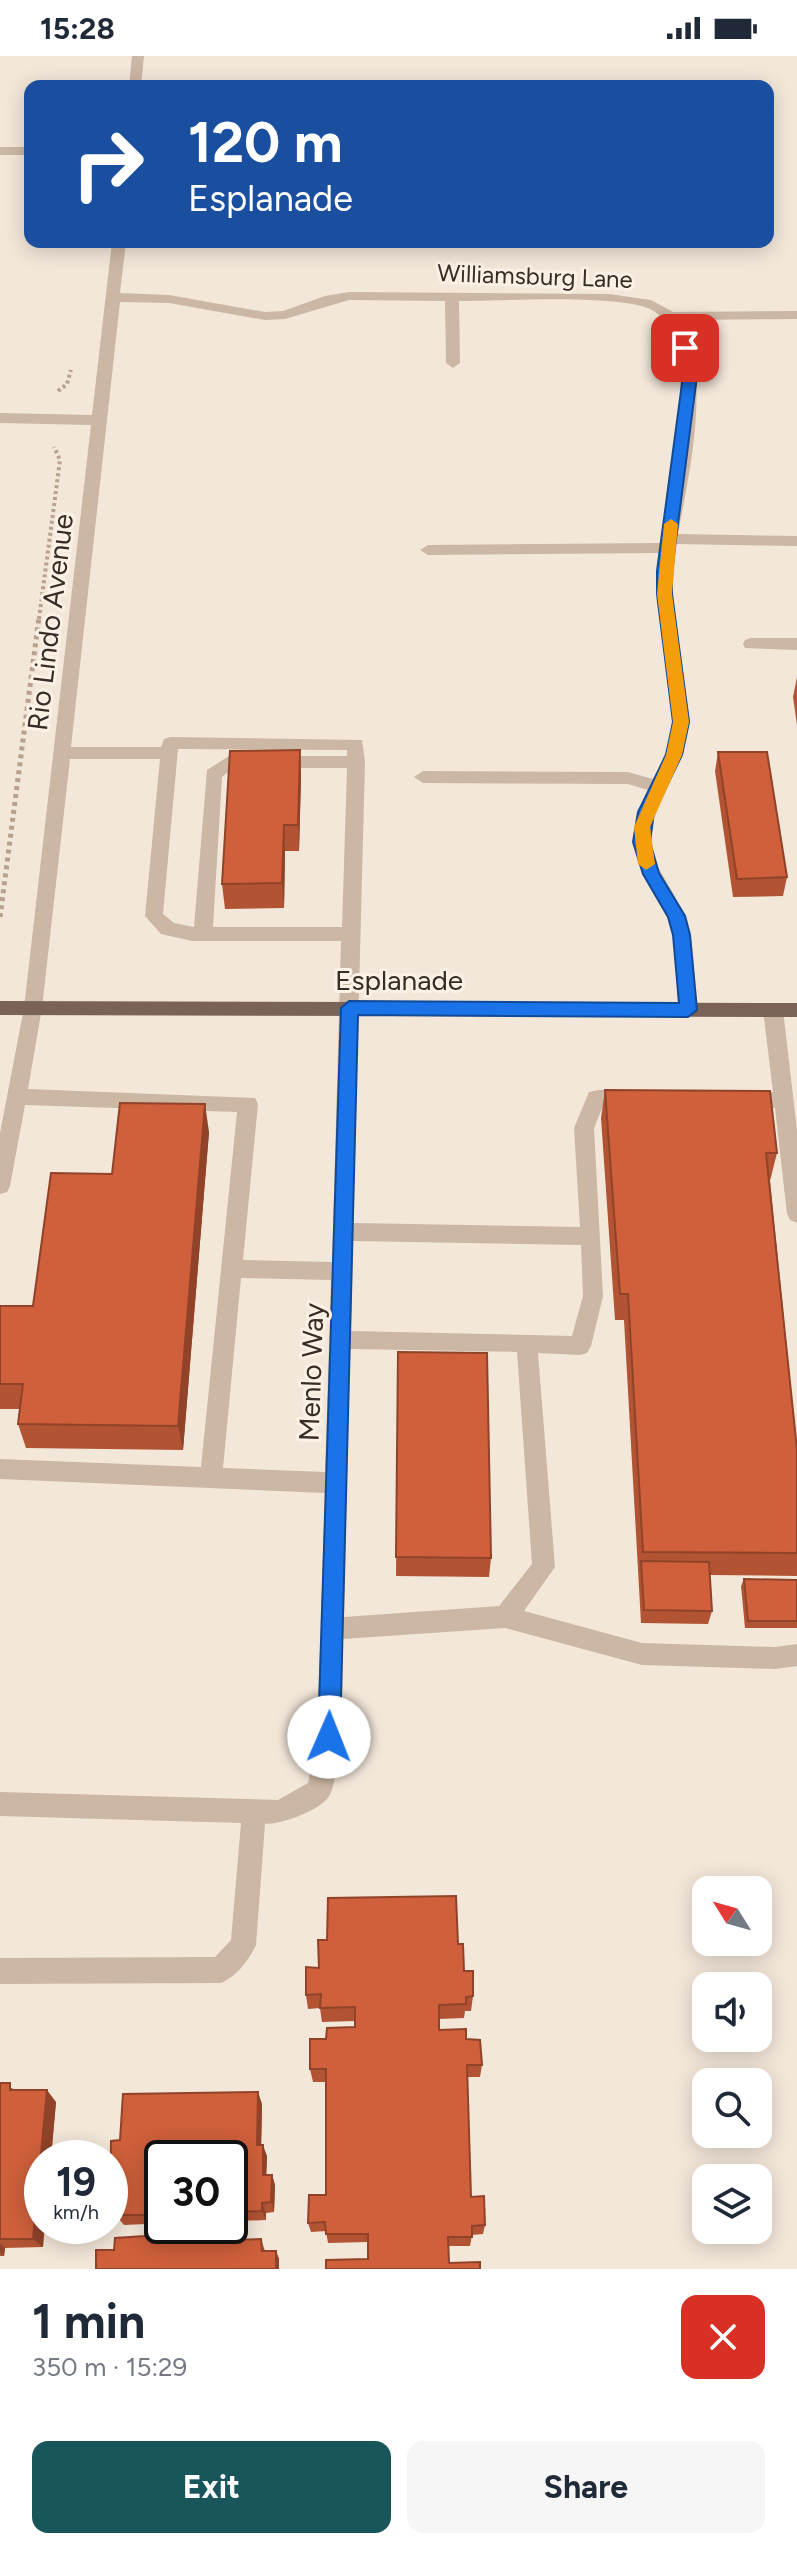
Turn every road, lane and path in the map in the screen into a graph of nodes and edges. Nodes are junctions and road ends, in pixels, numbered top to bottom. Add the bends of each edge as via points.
1 (138, 56) edge
2 (136, 80) edge
3 (0, 151) edge
4 (24, 151) edge
5 (118, 248) edge
6 (113, 297) junction
7 (452, 297) junction
8 (797, 315) edge
9 (670, 316) junction
10 (73, 356) dead end
11 (453, 363) dead end
12 (54, 394) dead end
13 (0, 418) edge
14 (100, 420) junction
15 (50, 442) dead end
16 (797, 541) edge
17 (668, 544) junction
18 (428, 550) dead end
19 (751, 644) dead end
20 (797, 644) edge
21 (60, 753) junction
22 (169, 753) junction
23 (356, 762) junction
24 (423, 777) dead end
25 (658, 787) junction
26 (0, 917) edge
27 (203, 934) junction
28 (351, 934) junction
29 (0, 1008) edge
30 (33, 1008) junction
31 (349, 1008) junction
32 (688, 1010) junction
33 (773, 1010) junction
34 (797, 1010) edge
35 (17, 1097) junction
36 (643, 1099) edge
37 (721, 1100) edge
38 (784, 1100) junction
39 (0, 1186) edge
40 (797, 1214) edge
41 (343, 1232) junction
42 (591, 1236) junction
43 (232, 1269) junction
44 (342, 1271) junction
45 (339, 1340) junction
46 (527, 1343) junction
47 (0, 1469) edge
48 (211, 1478) junction
49 (336, 1483) junction
50 (505, 1617) junction
51 (332, 1629) junction
52 (797, 1655) edge
53 (0, 1804) edge
54 (254, 1811) junction
55 (0, 1971) edge

1 - 2 street
3 - 4 street
5 - 6 street, Rio Lindo Avenue
6 - 7 street, Williamsburg Lane via 169,299 265,316 349,296
6 - 14 street, Rio Lindo Avenue
7 - 9 street, Williamsburg Lane via 628,300
7 - 11 street
8 - 9 street
9 - 17 street via 682,335 690,376
10 - 12 path via 69,379
13 - 14 street
14 - 21 street, Rio Lindo Avenue
15 - 26 path via 60,460
16 - 17 street
17 - 18 street
17 - 25 street via 664,594 681,722 674,755
19 - 20 street
21 - 22 street
21 - 30 street, Rio Lindo Avenue
22 - 23 street via 170,743 356,744
22 - 27 street via 154,916 168,929
23 - 27 street via 229,762 213,774
23 - 28 street, Menlo Way
24 - 25 street via 628,778
25 - 32 street via 646,812 641,842 651,874 677,916
27 - 28 street
28 - 31 street, Menlo Way
29 - 30 main road, Esplanade
30 - 31 main road, Esplanade
30 - 35 street, Rio Lindo Avenue
31 - 32 main road, Esplanade
31 - 41 street, Menlo Way
32 - 33 main road, Esplanade
33 - 34 main road, Esplanade
33 - 38 street
35 - 39 street, Rio Lindo Avenue
35 - 43 street via 248,1104
36 - 42 street via 596,1098 584,1128
37 - 38 street
38 - 40 street
41 - 42 street
41 - 44 street, Menlo Way
42 - 46 street via 593,1296 580,1346
43 - 44 street
43 - 48 street
44 - 45 street, Menlo Way
45 - 46 street
45 - 49 street, Menlo Way
46 - 50 street via 544,1567
47 - 48 street
48 - 49 street
49 - 51 street, Menlo Way
50 - 51 street
50 - 52 street via 642,1654
51 - 54 street, Menlo Way via 329,1737 319,1790 280,1812
53 - 54 street, Menlo Way
54 - 55 street via 243,1945 221,1970

